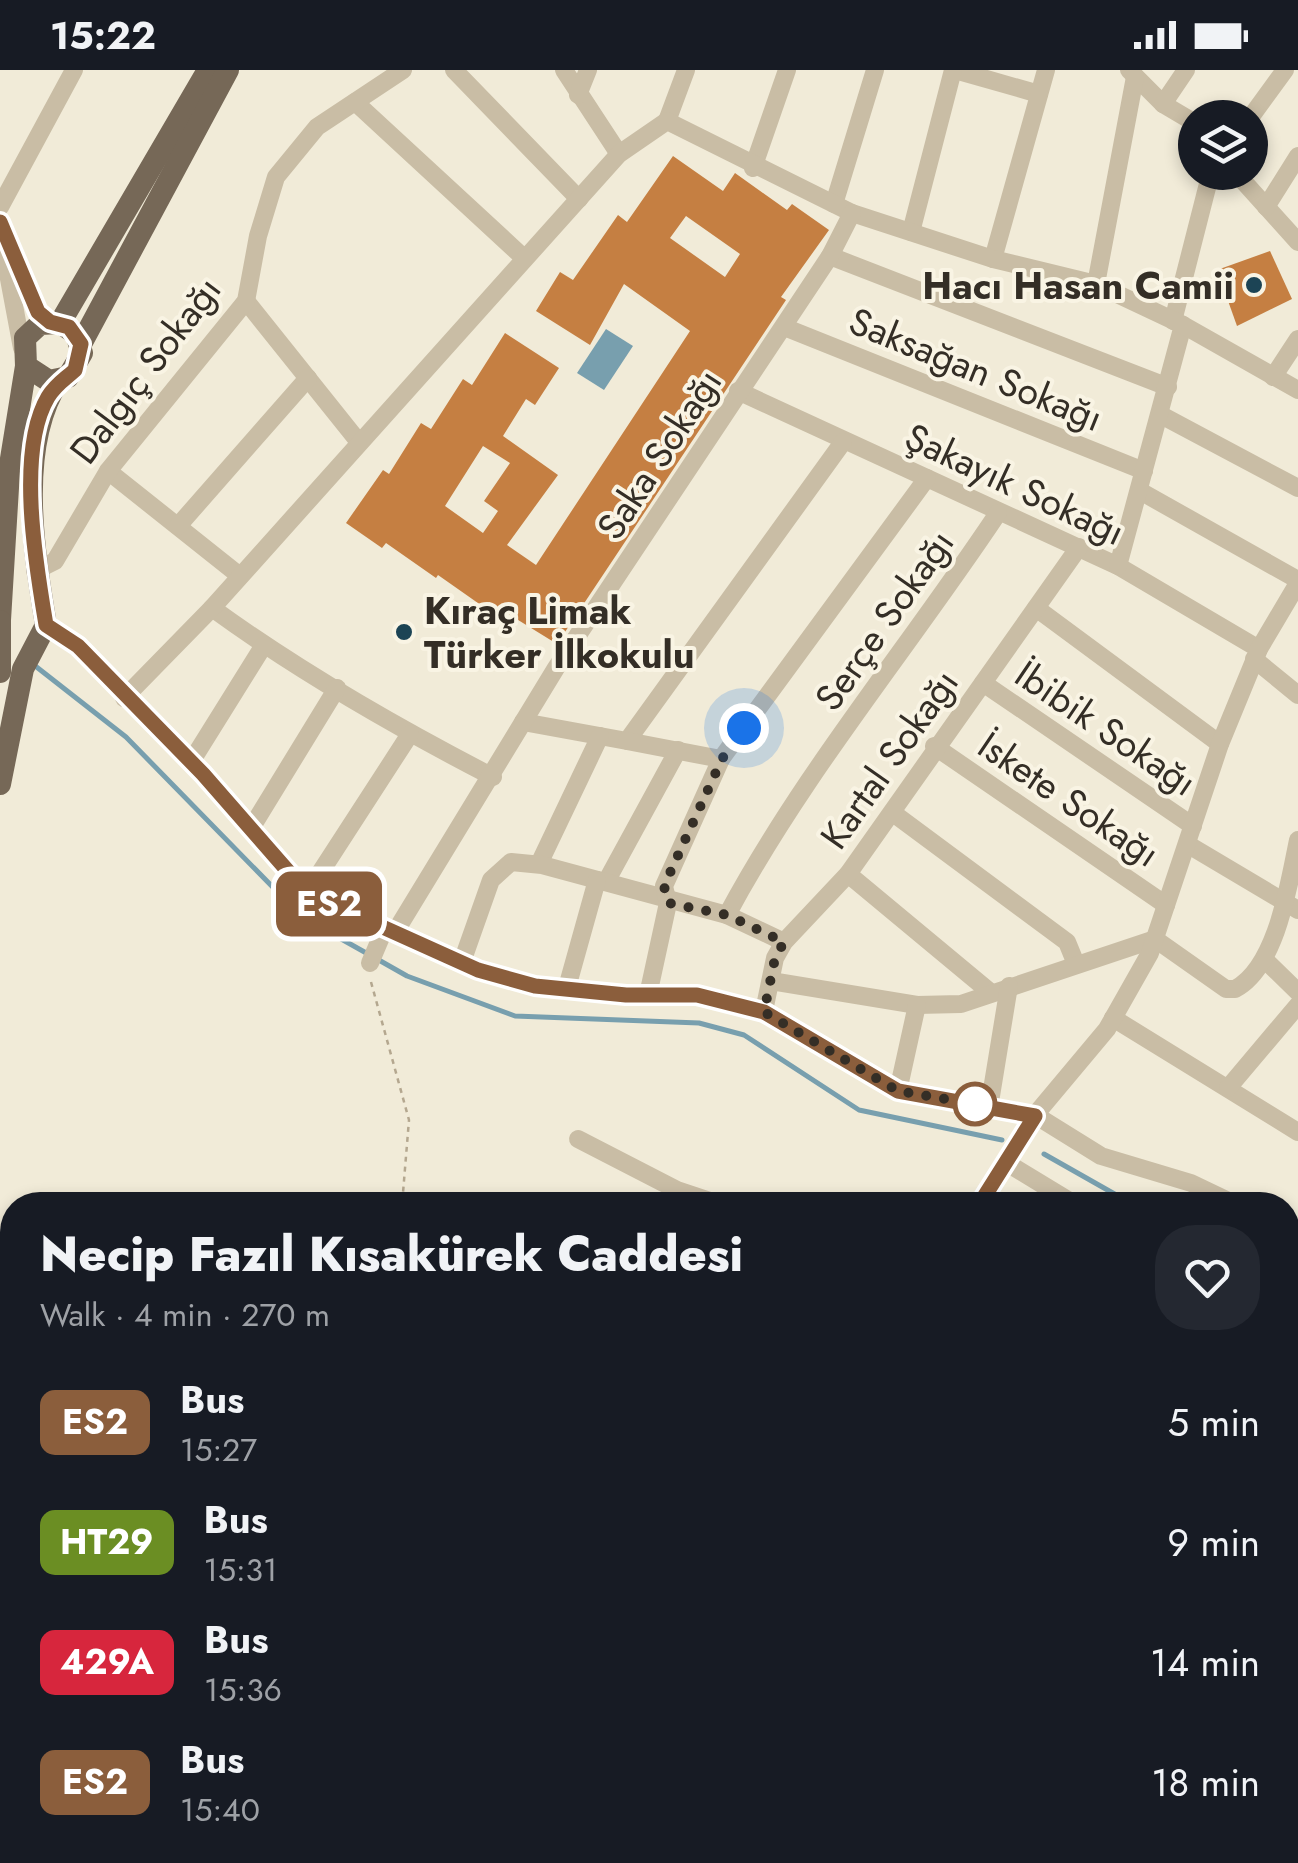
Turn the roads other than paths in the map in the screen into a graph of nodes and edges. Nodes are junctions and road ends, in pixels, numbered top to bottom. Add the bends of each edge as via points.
1 (74, 70) edge
2 (208, 70) edge
3 (228, 70) edge
4 (401, 70) edge
5 (454, 70) edge
6 (564, 70) edge
7 (588, 70) edge
8 (686, 70) edge
9 (787, 70) edge
10 (875, 70) edge
11 (954, 70) edge
12 (1046, 70) edge
13 (1186, 70) edge
14 (1284, 70) edge
15 (1132, 73) edge
16 (578, 94) junction
17 (1039, 94) junction
18 (1263, 100) edge
19 (354, 102) junction
20 (1163, 104) junction
21 (1178, 113) edge
22 (666, 122) junction
23 (620, 154) junction
24 (1298, 156) edge
25 (754, 168) junction
26 (1207, 190) edge
27 (1251, 190) edge
28 (579, 199) junction
29 (834, 204) junction
30 (1266, 206) junction
31 (0, 207) edge
32 (852, 213) junction
33 (0, 222) edge
34 (0, 231) edge
35 (910, 232) junction
36 (1298, 242) edge
37 (830, 256) junction
38 (524, 258) junction
39 (992, 259) junction
40 (1096, 284) junction
41 (246, 301) junction
42 (55, 322) junction
43 (1178, 323) junction
44 (784, 327) junction
45 (1298, 339) edge
46 (81, 344) junction
47 (24, 357) junction
48 (1274, 377) junction
49 (308, 378) junction
50 (59, 380) junction
51 (1168, 387) junction
52 (1298, 390) edge
53 (738, 391) junction
54 (1161, 415) junction
55 (358, 440) junction
56 (843, 442) junction
57 (108, 471) junction
58 (1144, 471) junction
59 (927, 478) junction
60 (1298, 488) edge
61 (1140, 490) junction
62 (998, 513) junction
63 (178, 526) junction
64 (1079, 547) junction
65 (1118, 566) junction
66 (35, 571) junction
67 (240, 576) junction
68 (1298, 581) edge
69 (212, 608) junction
70 (1036, 608) junction
71 (1292, 609) edge
72 (2, 622) edge
73 (40, 627) junction
74 (264, 646) junction
75 (1256, 654) junction
76 (0, 672) edge
77 (983, 683) junction
78 (337, 688) junction
79 (1298, 695) edge
80 (124, 698) junction
81 (523, 722) junction
82 (410, 734) junction
83 (600, 736) junction
84 (628, 741) junction
85 (1220, 744) junction
86 (934, 746) junction
87 (678, 750) junction
88 (722, 759) junction
89 (192, 762) junction
90 (493, 777) junction
91 (0, 784) edge
92 (893, 813) junction
93 (250, 830) junction
94 (1190, 835) junction
95 (1298, 840) edge
96 (539, 864) junction
97 (848, 874) junction
98 (602, 881) junction
99 (307, 893) junction
100 (668, 903) junction
101 (1166, 905) junction
102 (1292, 906) edge
103 (727, 915) junction
104 (385, 936) junction
105 (1155, 939) junction
106 (784, 942) junction
107 (1264, 959) junction
108 (462, 962) junction
109 (370, 963) road end
110 (1076, 964) junction
111 (770, 981) junction
112 (1009, 986) junction
113 (566, 990) junction
114 (990, 992) junction
115 (1298, 992) edge
116 (648, 995) junction
117 (917, 1005) junction
118 (1298, 1005) edge
119 (764, 1012) junction
120 (1114, 1018) junction
121 (1228, 1088) junction
122 (898, 1091) junction
123 (989, 1108) junction
124 (1035, 1116) junction
125 (1298, 1132) edge
126 (578, 1139) dead end
127 (1007, 1163) junction
128 (683, 1192) edge
129 (988, 1192) edge
130 (1055, 1192) edge
131 (1209, 1192) edge

1 - 31 street
2 - 42 main road
3 - 46 main road
4 - 19 street, Dalgıç Sokağı
5 - 28 street
6 - 16 street
7 - 16 street
8 - 22 street
9 - 25 street
10 - 29 street
11 - 17 street
11 - 35 street
12 - 17 street
13 - 20 street
14 - 18 street
15 - 20 street
15 - 40 street
16 - 23 street
17 - 39 street
19 - 38 street
19 - 41 street, Dalgıç Sokağı via 317,127 276,178
20 - 21 street
22 - 23 street
22 - 25 street
23 - 28 street
24 - 30 street
25 - 29 street
26 - 43 street
27 - 30 street
28 - 38 street
29 - 32 street
30 - 36 street
32 - 35 street
32 - 37 street, Saka Sokağı
33 - 42 street via 38,312
34 - 47 street
35 - 39 street
37 - 44 street, Saka Sokağı
37 - 51 street
38 - 55 street
39 - 40 street
40 - 43 street
41 - 49 street
41 - 57 street, Dalgıç Sokağı
42 - 46 main road
42 - 47 main road via 32,330
43 - 48 street
43 - 51 street
44 - 53 street, Saka Sokağı
44 - 58 street, Saksağan Sokağı
45 - 48 street
46 - 50 main road via 75,370
47 - 50 main road via 40,378
47 - 72 main road via 9,471
48 - 52 street
49 - 55 street
49 - 63 street
50 - 66 main road via 45,401 34,452
51 - 54 street
53 - 56 street, Şakayık Sokağı
53 - 81 street, Saka Sokağı
54 - 58 street
54 - 60 street
55 - 67 street
56 - 59 street, Şakayık Sokağı
56 - 84 street
57 - 63 street
57 - 66 street, Dalgıç Sokağı via 55,561
58 - 61 street
59 - 62 street, Şakayık Sokağı
59 - 88 street
61 - 65 street
61 - 68 street
62 - 64 street, Şakayık Sokağı
62 - 103 street, Serçe Sokağı via 769,837
63 - 67 street
64 - 65 street, Şakayık Sokağı
64 - 70 street, Kartal Sokağı
65 - 75 street, Şakayık Sokağı
66 - 73 main road
67 - 69 street
68 - 71 street
69 - 74 street
69 - 80 street
70 - 77 street, Kartal Sokağı
70 - 85 street
71 - 75 street
72 - 73 main road via 19,647
72 - 73 main road via 23,601
72 - 76 main road
73 - 80 street via 78,646
73 - 91 main road via 23,669
74 - 78 street
74 - 89 street
75 - 79 street, Şakayık Sokağı
75 - 85 street
77 - 86 street, Kartal Sokağı
77 - 94 street, İbibik Sokağı
78 - 82 street
78 - 93 street
80 - 89 street
81 - 83 street
81 - 90 street, Saka Sokağı
82 - 90 street
82 - 99 street
83 - 84 street
83 - 96 street
84 - 87 street
85 - 94 street
86 - 92 street, Kartal Sokağı
86 - 101 street, İskete Sokağı
87 - 88 street
87 - 98 street
88 - 100 street via 664,886
89 - 93 street
90 - 104 street, Saka Sokağı
92 - 97 street, Kartal Sokağı
92 - 110 street via 1067,942
93 - 99 street
94 - 101 street
94 - 102 street, İbibik Sokağı
95 - 102 street
96 - 98 street
96 - 108 street via 511,862 491,880
97 - 106 street, Kartal Sokağı
97 - 114 street
98 - 100 street
98 - 113 street
99 - 104 street
100 - 103 street
100 - 116 street
101 - 105 street
102 - 107 street
103 - 106 street
104 - 108 street
104 - 109 street, Saka Sokağı
105 - 107 street via 1226,989 1245,984
105 - 110 street
105 - 120 street
106 - 111 street, Kartal Sokağı
107 - 115 street
108 - 113 street
110 - 112 street
111 - 117 street
111 - 119 street, Kartal Sokağı
112 - 114 street
112 - 123 street
113 - 116 street
114 - 117 street via 961,1004
116 - 119 street via 697,995
117 - 122 street
118 - 121 street
119 - 122 street
120 - 121 street
120 - 124 street
121 - 125 street
122 - 123 street
123 - 124 street
124 - 127 street
124 - 131 street via 1101,1156
126 - 128 street
127 - 129 street
127 - 130 street

